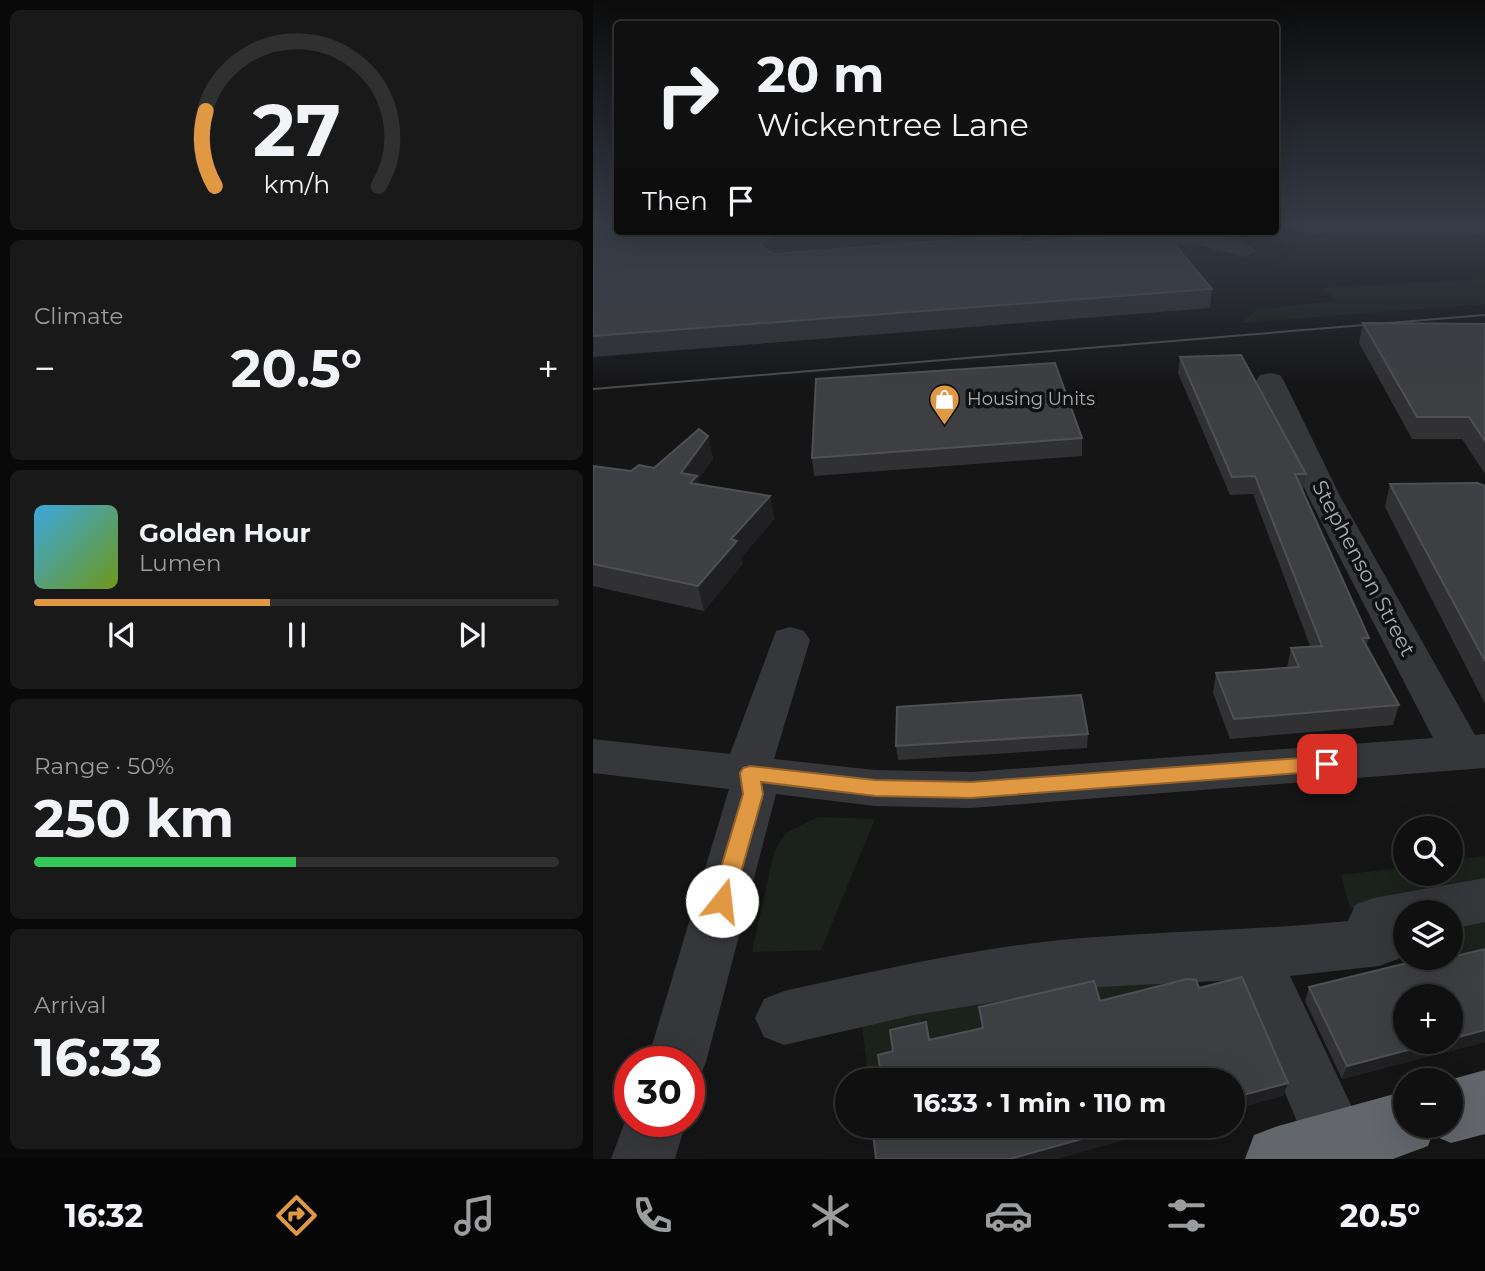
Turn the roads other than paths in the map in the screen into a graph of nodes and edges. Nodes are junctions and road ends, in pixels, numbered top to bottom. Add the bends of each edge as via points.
1 (1270, 381) dead end
2 (790, 640) dead end
3 (1474, 752) edge
4 (593, 756) edge
5 (750, 773) junction
6 (1485, 900) edge
7 (1463, 904) edge
8 (1393, 917) edge
9 (1253, 955) junction
10 (784, 1018) dead end
11 (681, 1046) edge
12 (1485, 1102) edge
13 (1463, 1108) edge
14 (1393, 1126) edge
15 (650, 1137) edge
16 (1337, 1140) junction
17 (643, 1159) edge
18 (1278, 1159) edge

1 - 3 street, Stephenson Street via 1324,496
2 - 5 street
3 - 5 street via 971,790 875,788
4 - 5 street
5 - 11 street via 753,794
6 - 7 street
8 - 9 street via 1374,920 1379,942
9 - 10 street via 1081,963 914,989
9 - 16 street
12 - 13 highway
14 - 16 highway
15 - 17 street
16 - 18 highway

